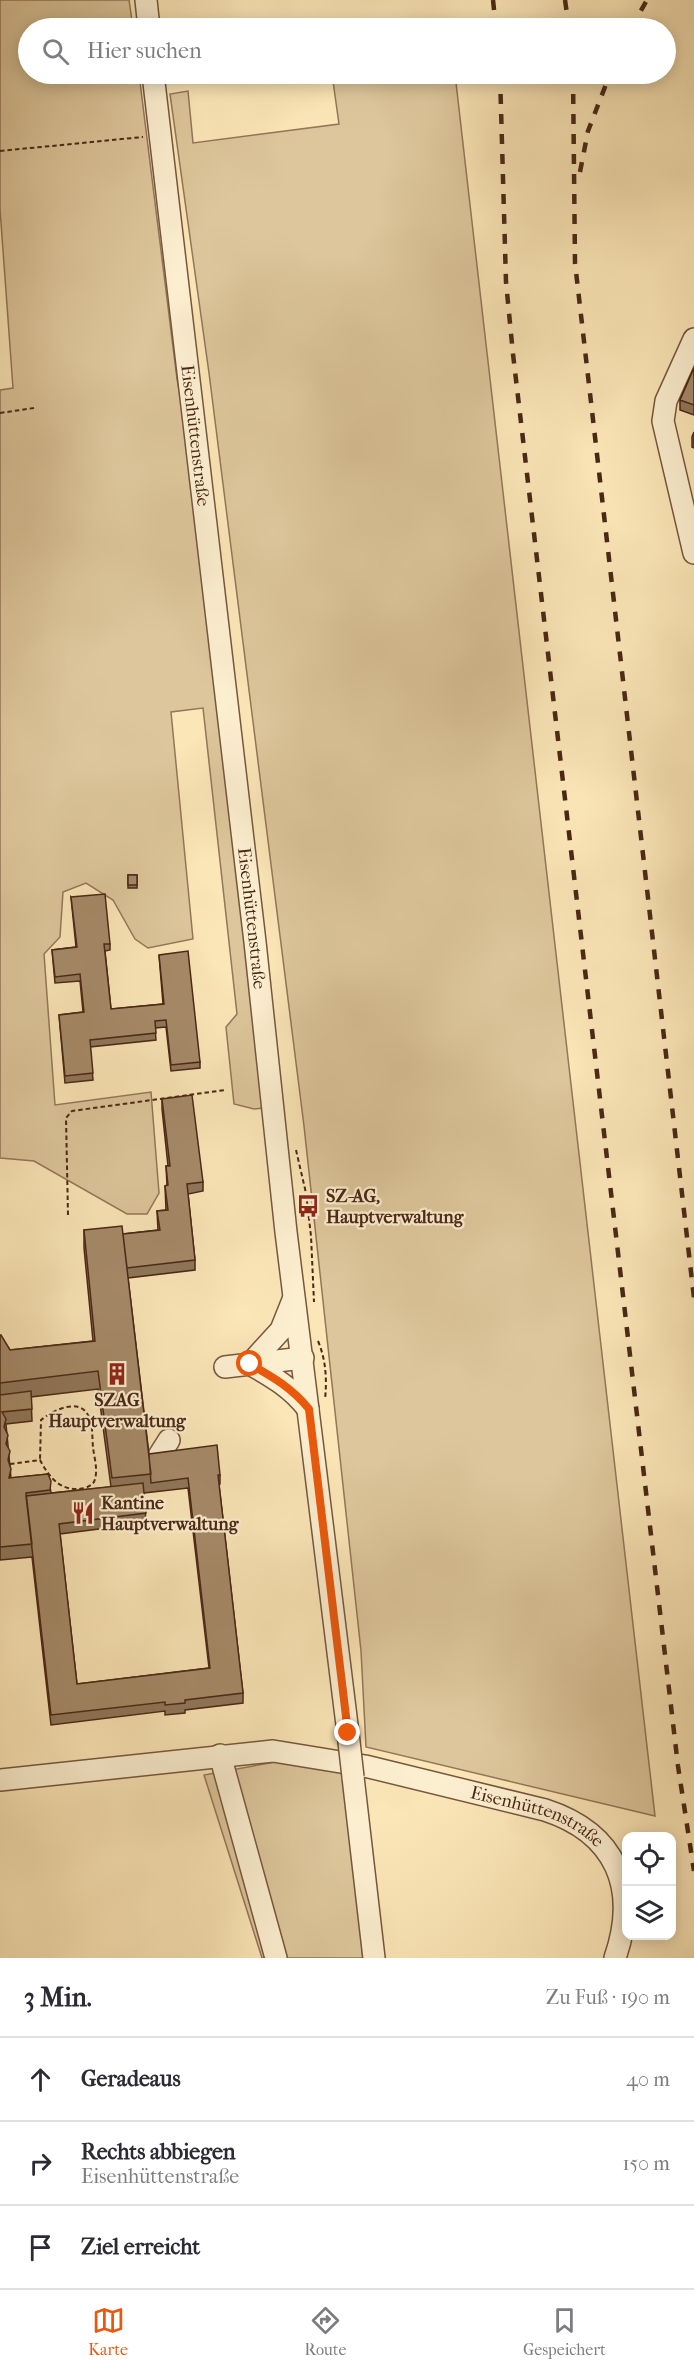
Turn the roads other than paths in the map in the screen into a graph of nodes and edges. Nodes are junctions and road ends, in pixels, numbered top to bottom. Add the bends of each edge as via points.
1 (146, 0) edge
2 (148, 18) edge
3 (154, 84) edge
4 (694, 339) edge
5 (694, 553) edge
6 (295, 1296) junction
7 (303, 1358) junction
8 (250, 1364) junction
9 (225, 1367) dead end
10 (309, 1409) junction
11 (169, 1440) dead end
12 (155, 1462) edge
13 (220, 1755) junction
14 (0, 1780) edge
15 (276, 1958) edge
16 (374, 1958) edge
17 (615, 1958) edge

1 - 2 street
3 - 6 street, Eisenhüttenstraße
4 - 5 street via 666,401 663,421
6 - 7 street, Eisenhüttenstraße
6 - 8 street via 281,1330
7 - 8 street
7 - 10 street, Eisenhüttenstraße
8 - 9 street
8 - 10 street via 285,1385
10 - 16 street, Eisenhüttenstraße, bridge
11 - 12 street
13 - 14 street, Eisenhüttenstraße
13 - 15 street
13 - 17 street, Eisenhüttenstraße via 273,1752 339,1761 569,1818 585,1828 613,1860 625,1895 625,1915

